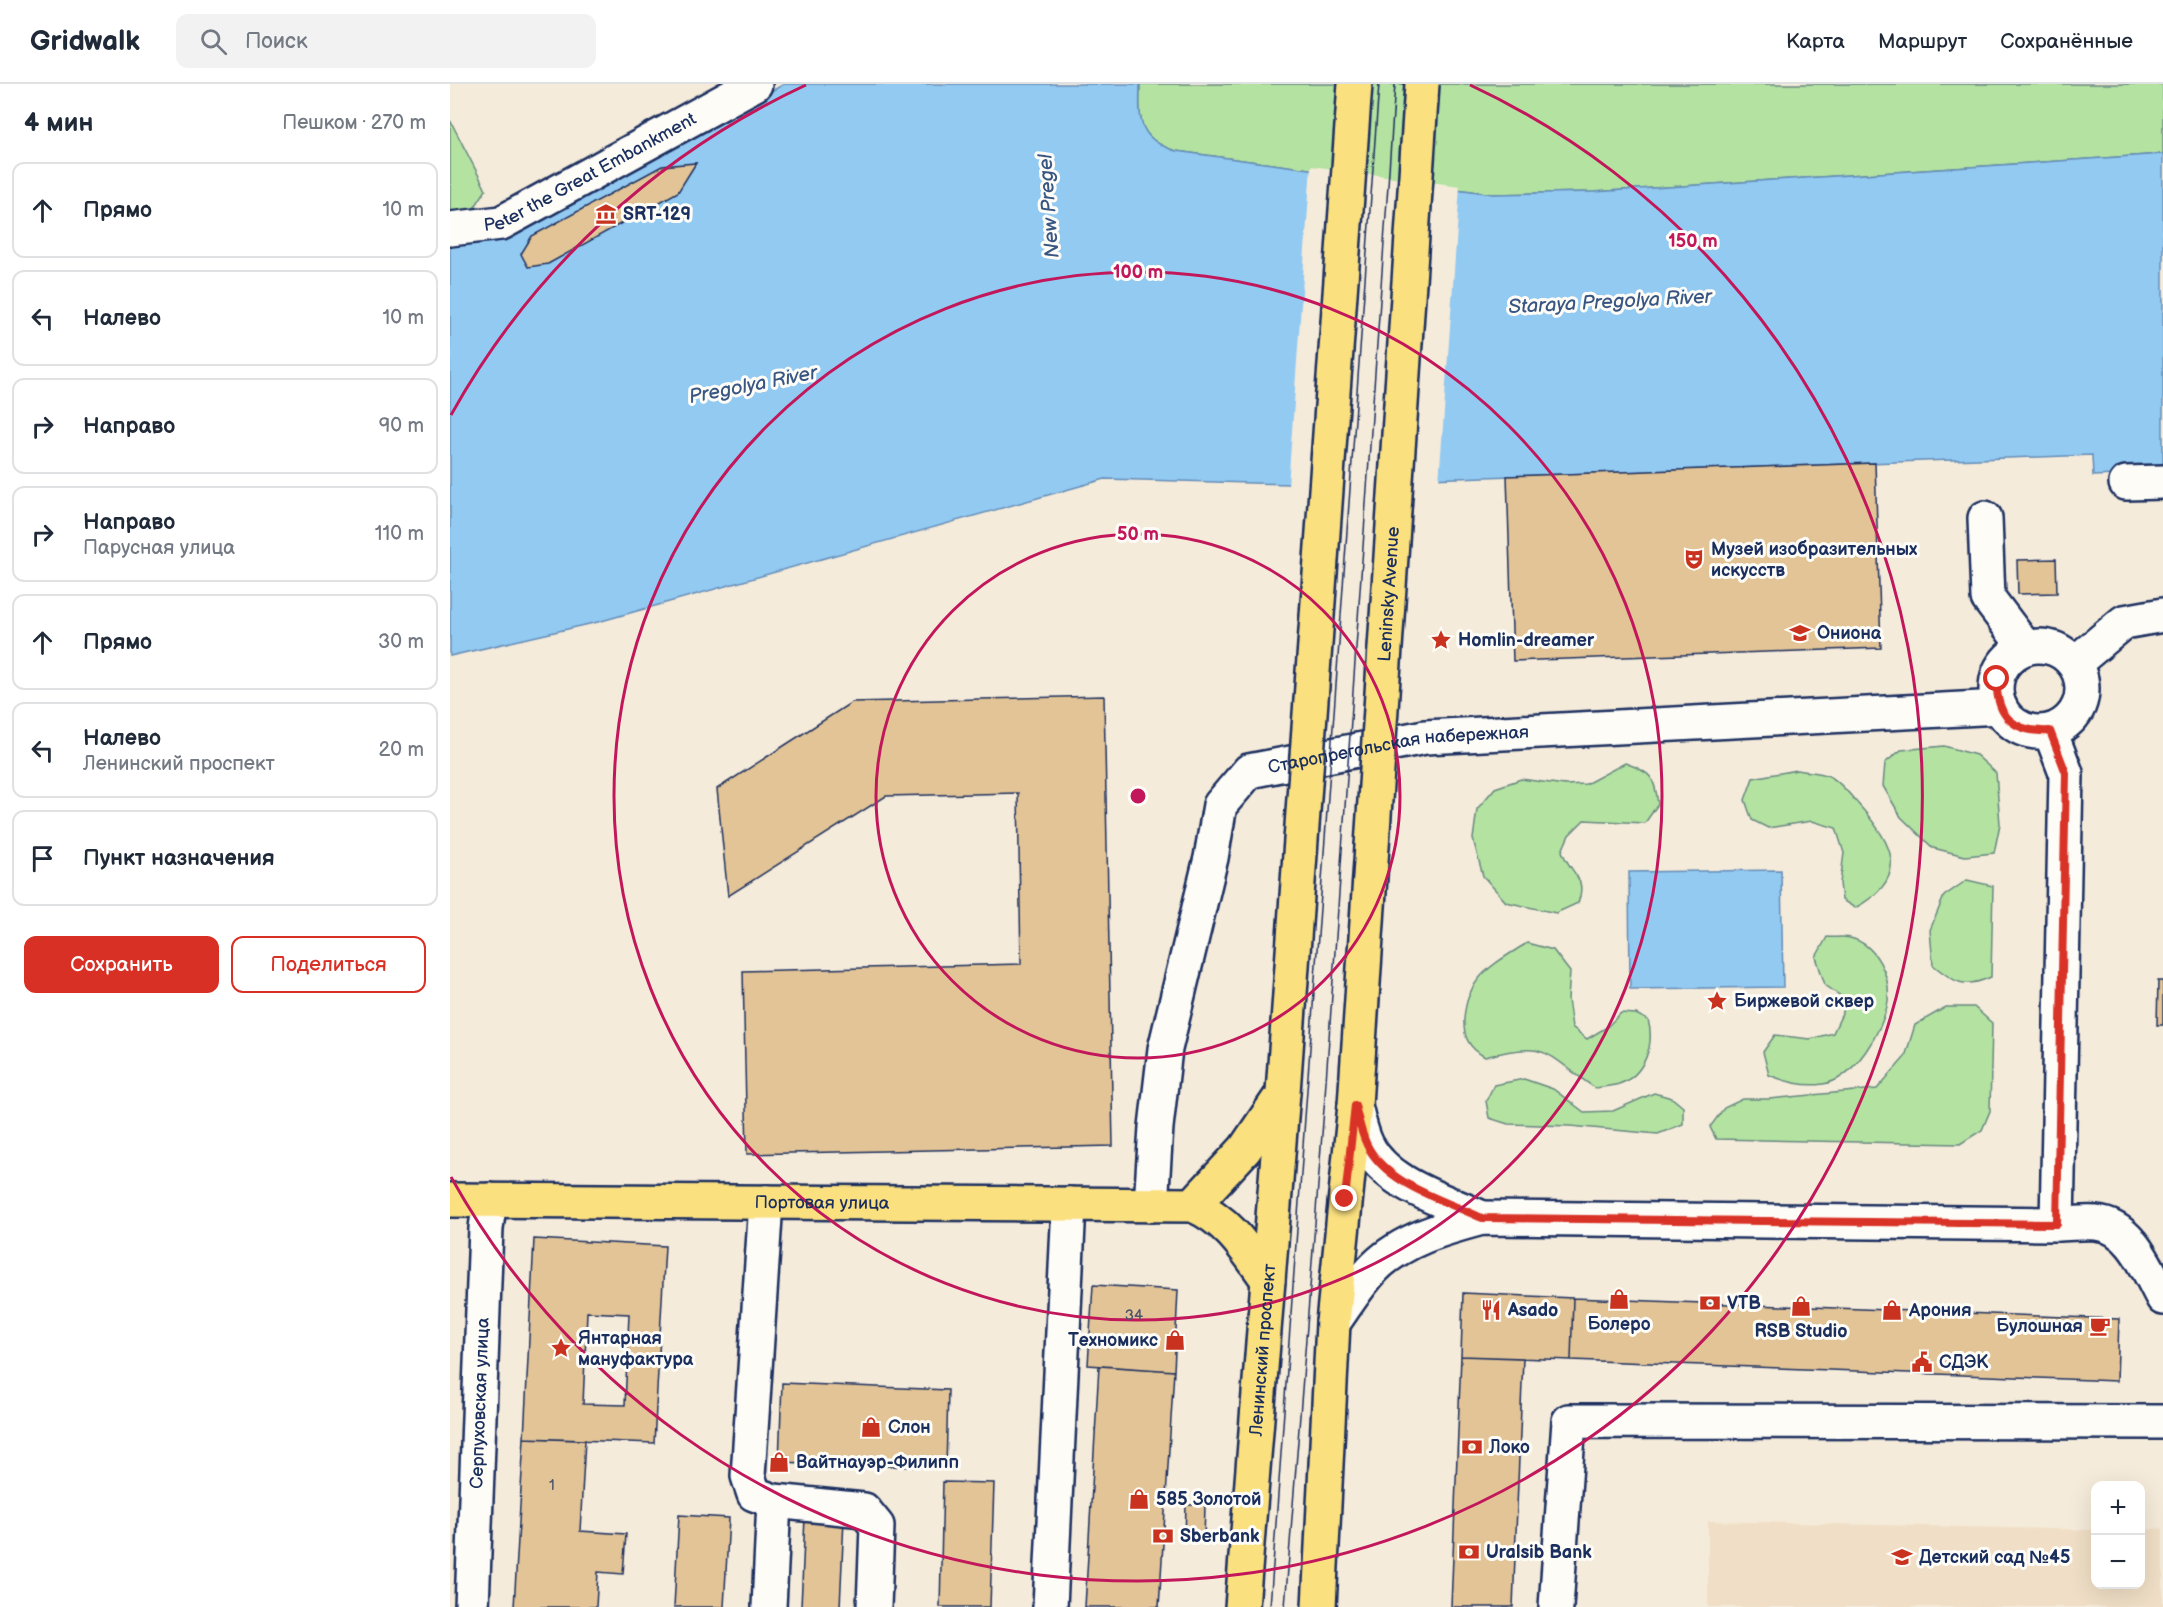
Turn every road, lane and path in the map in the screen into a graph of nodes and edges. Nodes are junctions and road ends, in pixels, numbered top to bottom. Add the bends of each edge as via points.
1 (755, 84) edge
2 (1355, 84) edge
3 (1422, 84) edge
4 (450, 229) edge
5 (2163, 482) edge
6 (2126, 483) dead end
7 (1985, 518) dead end
8 (2163, 615) edge
9 (2025, 647) junction
10 (2075, 663) junction
11 (2000, 707) junction
12 (2050, 731) junction
13 (1283, 1092) junction
14 (1355, 1105) junction
15 (450, 1200) edge
16 (490, 1200) junction
17 (766, 1202) junction
18 (1069, 1204) junction
19 (1151, 1205) junction
20 (1193, 1205) junction
21 (1482, 1218) junction
22 (2057, 1224) junction
23 (1268, 1280) junction
24 (2163, 1298) edge
25 (1332, 1323) junction
26 (2163, 1422) edge
27 (774, 1501) junction
28 (472, 1607) edge
29 (770, 1607) edge
30 (874, 1607) edge
31 (1050, 1607) edge
32 (1242, 1607) edge
33 (1319, 1607) edge
34 (1556, 1607) edge

1 - 4 street, Peter the Great Embankment via 501,223
2 - 13 main road, bridge
3 - 14 main road, Leninsky Avenue, bridge
5 - 6 street
7 - 9 street via 1988,598
8 - 10 street via 2124,622
9 - 10 street via 2052,647
9 - 11 street via 2003,665 1997,679
10 - 12 street via 2083,689 2080,702 2074,715
11 - 12 street via 2021,728
11 - 19 street, Старопрегольская набережная via 1425,737 1249,771 1220,805 1165,1049
12 - 22 street via 2066,773
13 - 20 main road via 1245,1149
13 - 23 main road, Ленинский проспект
14 - 21 street via 1366,1145 1385,1169
14 - 25 main road
15 - 16 main road, Портовая улица
16 - 17 main road, Портовая улица
16 - 28 street, Серпуховская улица
17 - 18 main road, Портовая улица
17 - 27 street via 748,1476 754,1494
18 - 19 main road, Портовая улица
18 - 31 street
19 - 20 main road, Портовая улица
20 - 23 main road via 1215,1215 1238,1238
21 - 22 street
21 - 25 street via 1428,1235 1376,1266
22 - 24 street via 2097,1222 2118,1231 2135,1248
23 - 32 main road, Ленинский проспект
25 - 33 main road
26 - 34 street via 1569,1421
27 - 29 street
27 - 30 street via 864,1510 877,1526

